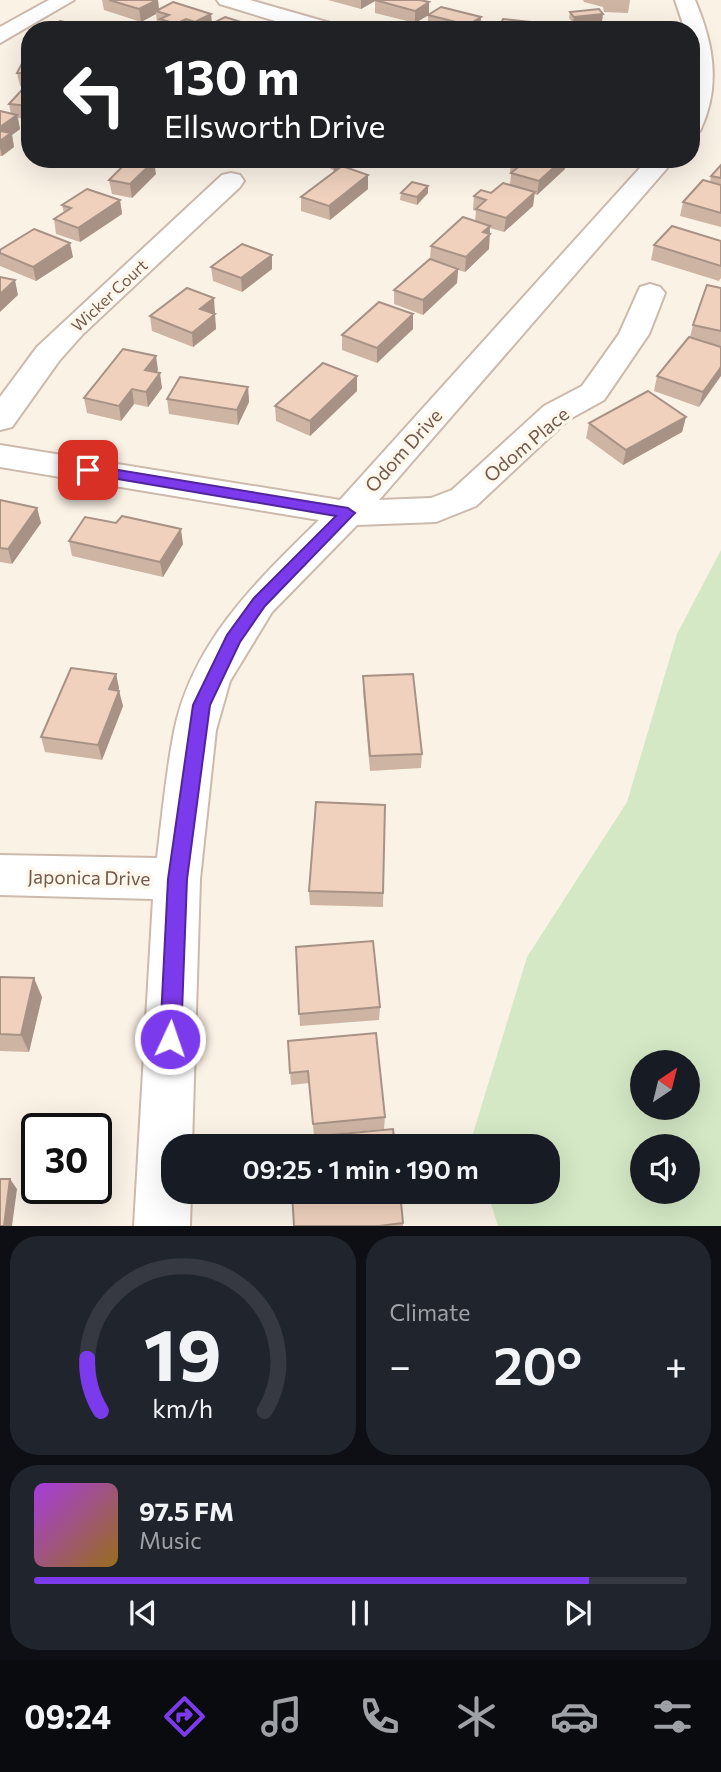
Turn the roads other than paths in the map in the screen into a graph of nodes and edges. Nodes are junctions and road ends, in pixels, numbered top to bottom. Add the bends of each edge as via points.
1 (64, 0) edge
2 (227, 0) edge
3 (685, 0) edge
4 (27, 21) edge
5 (298, 21) edge
6 (693, 21) edge
7 (21, 24) edge
8 (0, 36) edge
9 (700, 40) edge
10 (701, 77) edge
11 (700, 113) edge
12 (654, 168) edge
13 (231, 181) dead end
14 (650, 293) dead end
15 (0, 420) edge
16 (0, 456) edge
17 (348, 513) junction
18 (0, 875) edge
19 (177, 879) junction
20 (162, 1226) edge

1 - 4 street
2 - 5 street
3 - 6 street
7 - 8 street
9 - 10 street via 707,58
10 - 11 street via 712,89
12 - 17 street, Odom Drive
13 - 15 street, Wicker Court via 72,328
14 - 17 street, Odom Place via 634,334 593,393 556,413 464,498 436,510
16 - 17 street, Odom Place
17 - 19 street, Odom Drive via 260,602 210,681 195,730
18 - 19 street, Japonica Drive
19 - 20 street, Odom Drive

